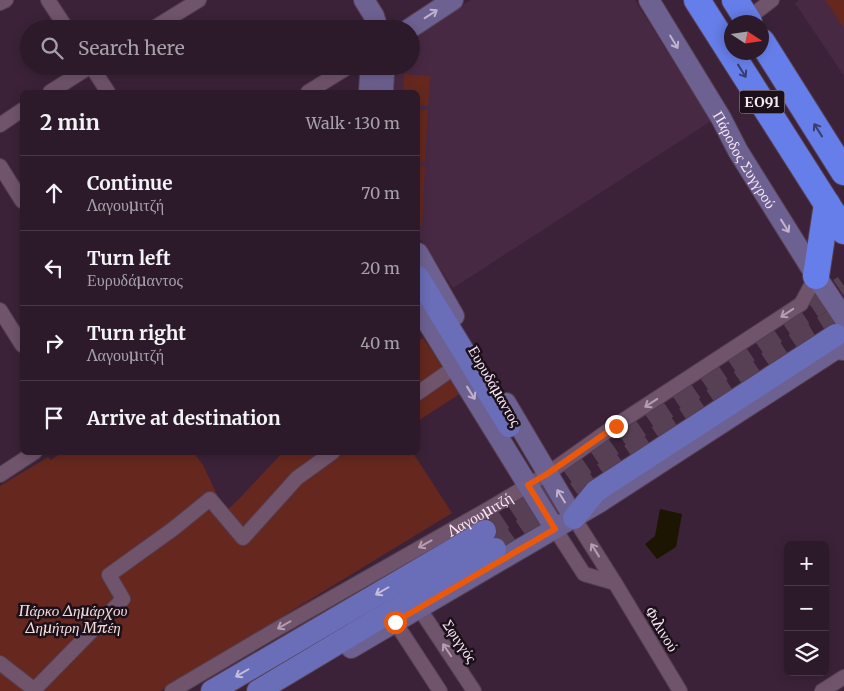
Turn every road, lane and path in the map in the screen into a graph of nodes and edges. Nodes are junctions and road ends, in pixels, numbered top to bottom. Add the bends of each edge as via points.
1 (6, 0) edge
2 (48, 0) edge
3 (199, 0) edge
4 (364, 0) edge
5 (453, 0) edge
6 (649, 0) edge
7 (697, 0) edge
8 (772, 0) edge
9 (0, 4) edge
10 (744, 14) edge
11 (61, 20) edge
12 (167, 20) edge
13 (375, 20) edge
14 (420, 22) edge
15 (769, 53) edge
16 (77, 75) edge
17 (97, 75) edge
18 (335, 75) edge
19 (370, 75) edge
20 (384, 75) edge
21 (53, 90) edge
22 (107, 90) edge
23 (311, 90) edge
24 (369, 90) edge
25 (383, 90) edge
26 (20, 111) edge
27 (0, 125) edge
28 (0, 166) edge
29 (844, 172) edge
30 (20, 198) edge
31 (827, 204) junction
32 (844, 231) edge
33 (420, 256) edge
34 (816, 276) junction
35 (420, 280) edge
36 (0, 310) edge
37 (420, 310) edge
38 (841, 334) edge
39 (20, 343) edge
40 (455, 367) junction
41 (420, 392) edge
42 (509, 426) dead end
43 (30, 455) edge
44 (329, 455) edge
45 (547, 474) junction
46 (0, 475) edge
47 (528, 485) junction
48 (574, 518) junction
49 (555, 529) junction
50 (615, 583) junction
51 (419, 608) junction
52 (395, 622) junction
53 (0, 663) edge
54 (844, 677) edge
55 (35, 690) edge
56 (172, 691) edge
57 (212, 691) edge
58 (258, 691) edge
59 (278, 691) edge
60 (440, 691) edge
61 (474, 691) edge
62 (680, 691) edge
63 (822, 691) edge

1 - 9 street
2 - 11 street
3 - 12 street
4 - 13 street
14 -> 5 street
6 -> 34 street, Πάροδος Συγγρού
7 -> 31 highway, ΕΟ91
8 - 10 street
29 -> 15 highway, ΕΟ91
16 - 21 street
17 - 22 street
18 - 23 street
19 - 24 street
20 - 25 street
26 - 27 street
28 - 30 street
31 - 32 highway, ΕΟ91
31 - 34 highway
33 - 45 street, Ευρυδάμαντος
34 - 38 street, Πάροδος Συγγρού
34 -> 45 street, Λαγουμιτζή via 801,304
35 - 42 main road
36 - 39 street
37 - 40 street, Ευρυδάμαντος
38 - 48 main road via 596,490
40 - 41 street
40 -> 47 street, Ευρυδάμαντος
43 - 46 street
44 - 55 street via 297,478 243,538 210,499 109,575 124,599
45 - 47 street, Λαγουμιτζή
48 -> 45 street, Ευρυδάμαντος
47 - 49 street, Ευρυδάμαντος
47 -> 56 street, Λαγουμιτζή
48 - 49 street
50 -> 48 street, Φιλινού
49 - 50 street via 584,574
49 - 51 street
50 - 62 street, Φιλινού
51 - 52 street
61 -> 51 street, Σφιγγός
52 - 59 street
52 - 60 street
53 - 55 street
54 - 63 street
58 -> 57 main road, Λαγουμιτζή via 490,540

